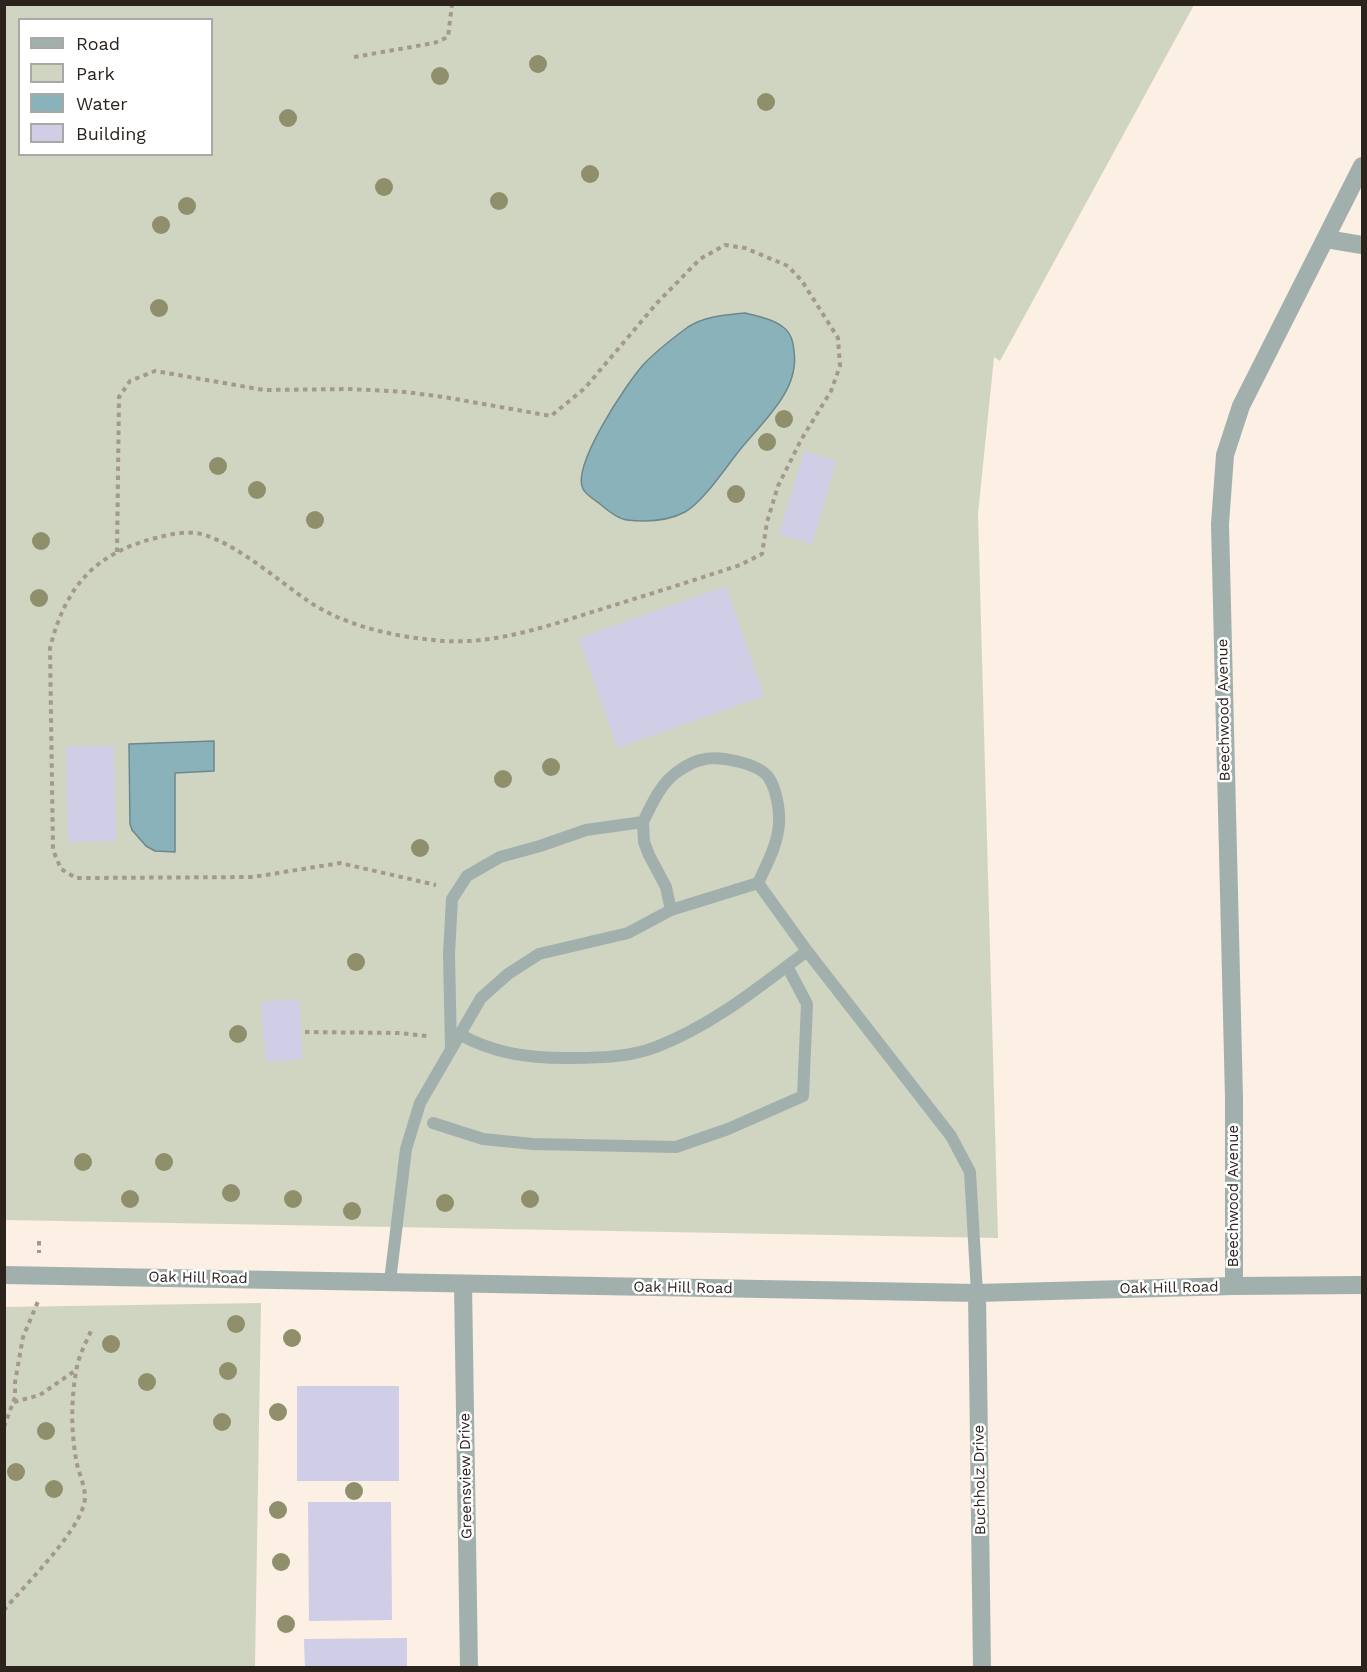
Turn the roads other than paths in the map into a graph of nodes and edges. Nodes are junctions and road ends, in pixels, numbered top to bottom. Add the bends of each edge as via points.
1 (1362, 166) edge
2 (1326, 239) junction
3 (1362, 245) edge
4 (643, 822) junction
5 (758, 883) junction
6 (671, 910) junction
7 (807, 951) junction
8 (787, 966) junction
9 (459, 1034) junction
10 (450, 1049) junction
11 (433, 1123) dead end
12 (4, 1275) edge
13 (390, 1281) junction
14 (464, 1284) junction
15 (1234, 1286) junction
16 (1362, 1286) edge
17 (977, 1293) junction
18 (469, 1668) edge
19 (982, 1668) edge

1 - 2 street, Beechwood Avenue
2 - 3 street
2 - 15 street, Beechwood Avenue via 1241,406 1225,455 1220,524 1234,1098
4 - 5 lane via 664,785 686,767 700,760 720,758 753,766 769,777 777,799 779,823 773,853
4 - 6 lane via 644,842 666,887
4 - 10 lane via 586,830 500,856 467,876 452,899
5 - 6 lane
5 - 7 lane
6 - 9 lane via 628,933 539,954 481,998
7 - 8 lane
7 - 17 lane via 951,1136 970,1172
8 - 9 lane via 717,1018 655,1048 605,1058 551,1058 481,1046
8 - 11 lane via 807,1004 803,1096 676,1147 533,1144 483,1139
9 - 10 lane
10 - 13 lane via 420,1103 406,1149
12 - 13 street, Oak Hill Road
13 - 14 street, Oak Hill Road
14 - 17 street, Oak Hill Road
14 - 18 street, Greensview Drive
15 - 16 street, Oak Hill Road
15 - 17 street, Oak Hill Road
17 - 19 street, Buchholz Drive

